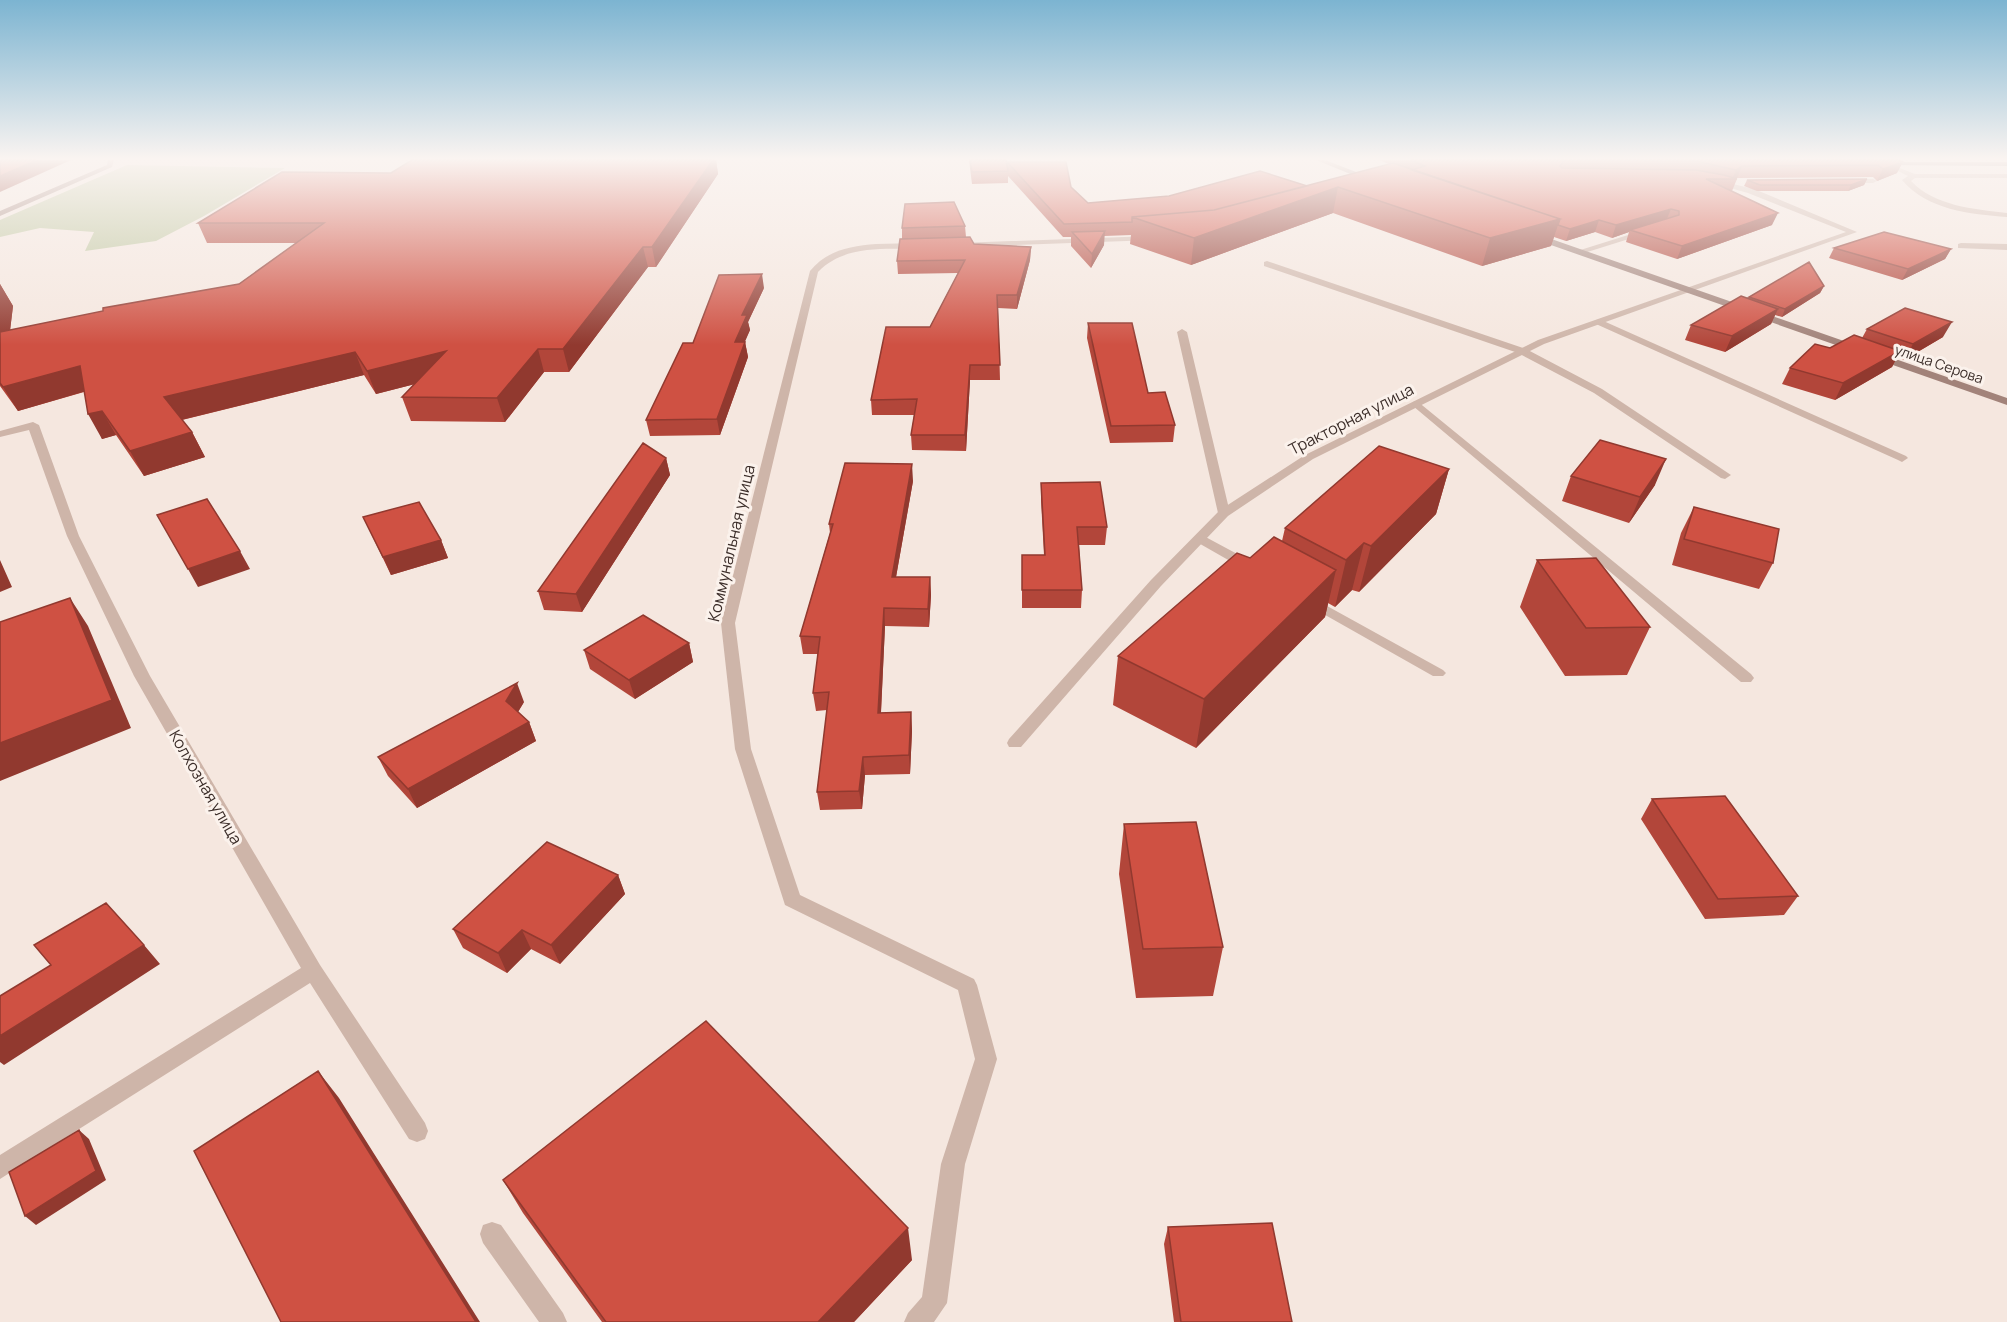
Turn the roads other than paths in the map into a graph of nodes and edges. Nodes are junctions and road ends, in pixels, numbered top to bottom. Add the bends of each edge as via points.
1 (1825, 222) edge
2 (1660, 228) edge
3 (1524, 233) edge
4 (1162, 237) edge
5 (948, 245) edge
6 (925, 246) edge
7 (1960, 246) dead end
8 (2007, 247) edge
9 (1578, 252) junction
10 (1267, 264) dead end
11 (1688, 292) junction
12 (1599, 322) junction
13 (1182, 332) dead end
14 (1522, 351) junction
15 (2007, 402) edge
16 (1417, 404) junction
17 (0, 434) edge
18 (1902, 458) dead end
19 (1725, 475) dead end
20 (1224, 513) junction
21 (1200, 538) junction
22 (1262, 573) edge
23 (1293, 591) edge
24 (1438, 673) dead end
25 (1746, 678) dead end
26 (1015, 743) dead end
27 (313, 971) junction
28 (417, 1131) dead end
29 (0, 1168) edge
30 (492, 1234) dead end
31 (554, 1322) edge
32 (917, 1322) edge

1 - 11 street via 1852,232
2 - 9 street
3 - 9 street, улица Серова
4 - 5 street
6 - 32 street, Коммунальная улица via 846,252 819,264 814,271 728,623 743,749 792,900 967,985 986,1059 953,1164 934,1303
7 - 8 street
9 - 11 street, улица Серова
10 - 14 street
11 - 12 street, Тракторная улица
11 - 15 street, улица Серова
12 - 14 street, Тракторная улица
12 - 18 street
13 - 20 street
14 - 16 street, Тракторная улица
14 - 19 street via 1598,390
16 - 20 street, Тракторная улица via 1309,457
16 - 25 street
17 - 27 street, Колхозная улица via 33,425 73,536 142,676
20 - 21 street, Тракторная улица
21 - 22 street
21 - 26 street, Тракторная улица
23 - 24 street
27 - 28 street, Колхозная улица
27 - 29 street
30 - 31 street

